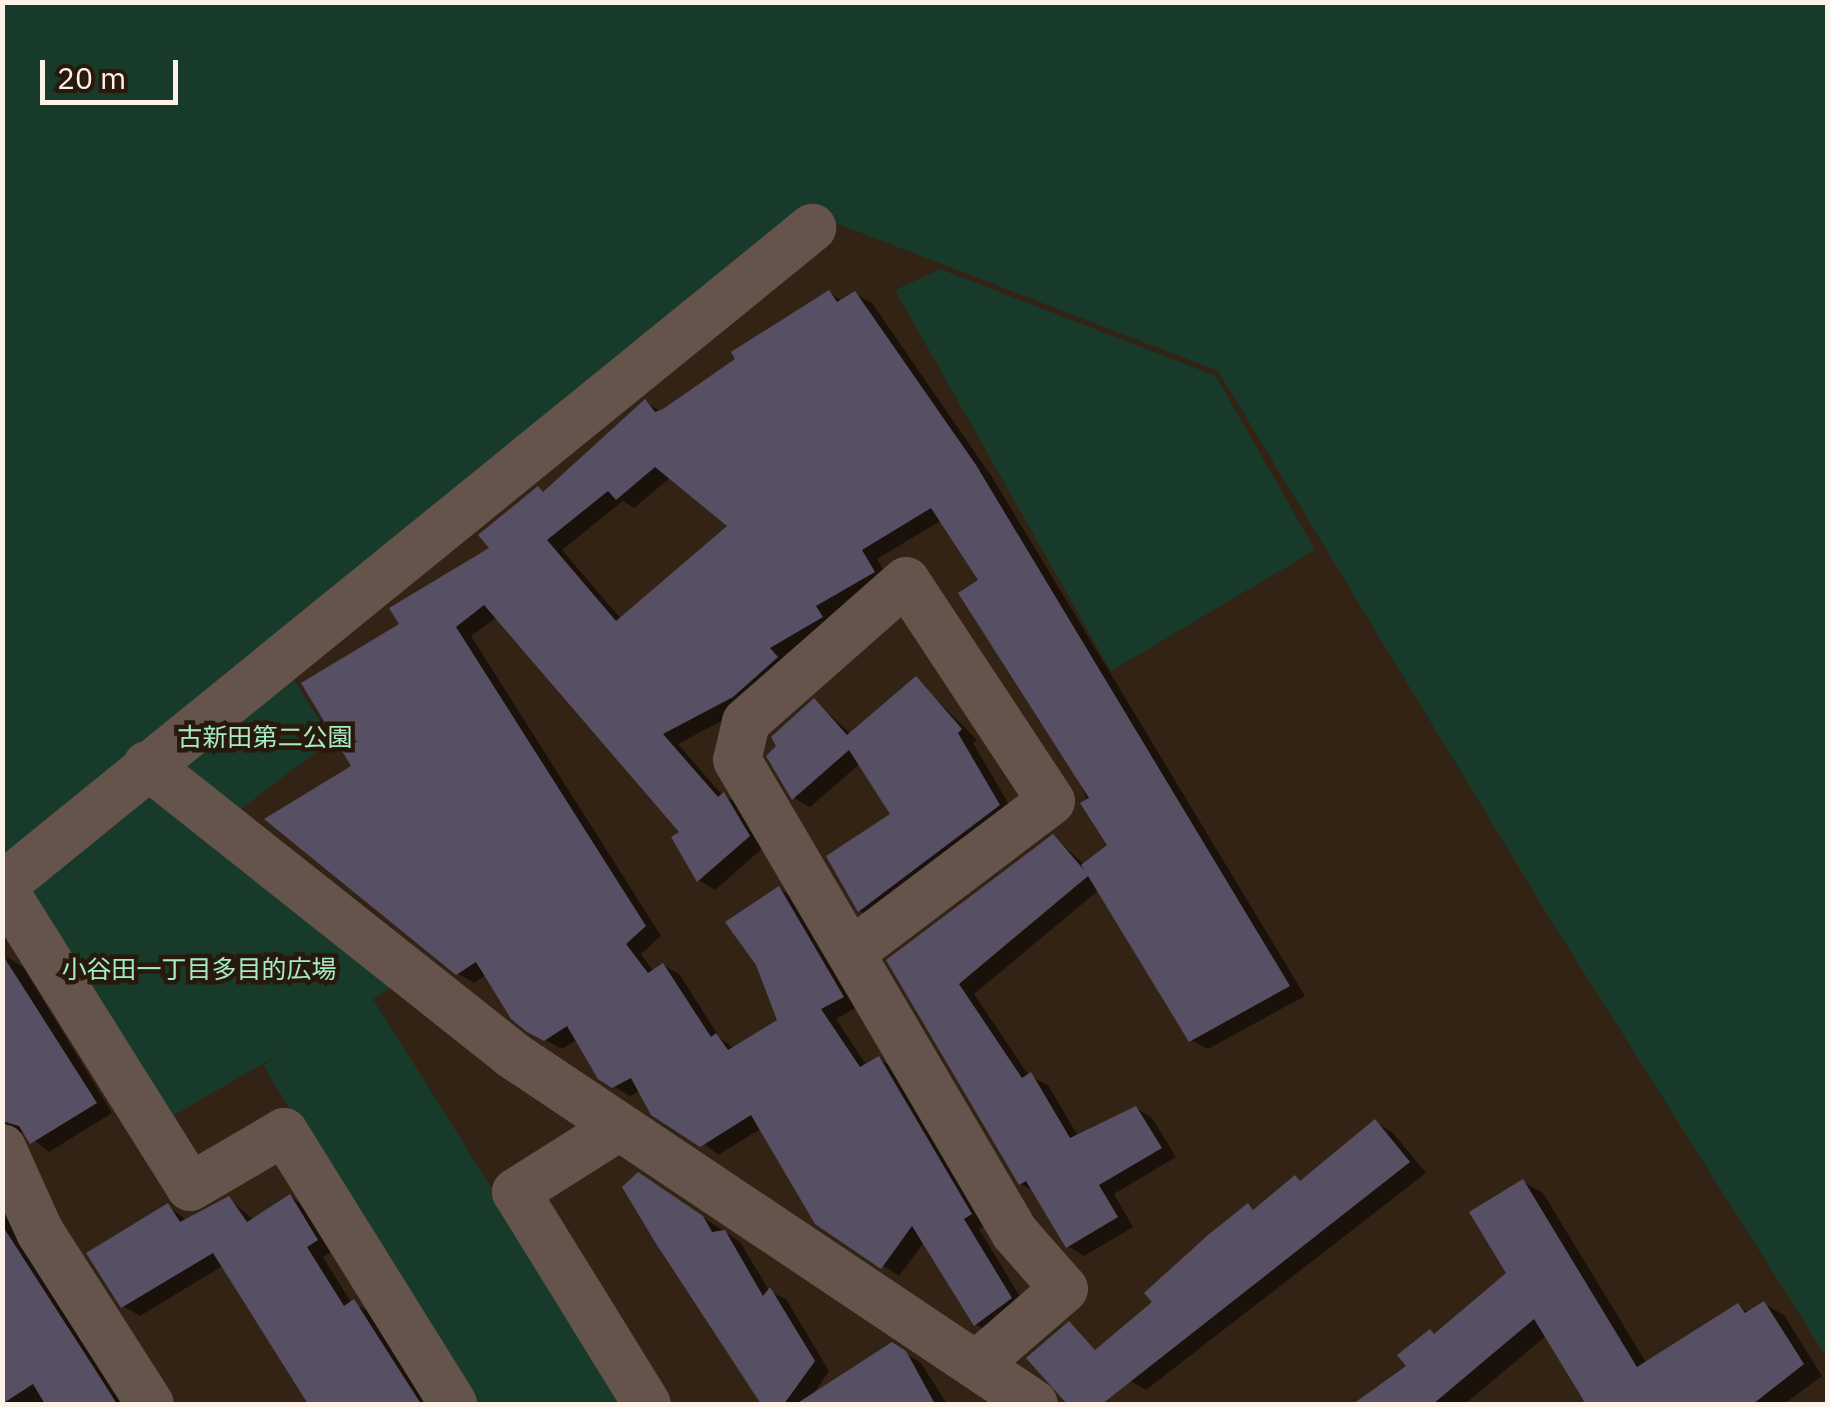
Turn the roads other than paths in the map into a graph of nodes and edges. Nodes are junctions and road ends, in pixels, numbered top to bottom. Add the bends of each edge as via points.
1 (812, 228) dead end
2 (147, 766) junction
3 (2, 886) edge
4 (853, 951) junction
5 (620, 1126) junction
6 (2, 1148) edge
7 (976, 1364) junction
8 (150, 1404) edge
9 (453, 1404) edge
10 (647, 1404) edge
11 (1034, 1404) edge

1 - 2 street
2 - 3 street
2 - 5 street via 511,1054
3 - 9 street via 190,1187 284,1132
4 - 4 street via 738,760 746,722 906,581 1051,800
4 - 7 street via 1015,1232 1064,1289
5 - 7 street
5 - 10 street via 516,1192
6 - 8 street via 40,1232
7 - 11 street

